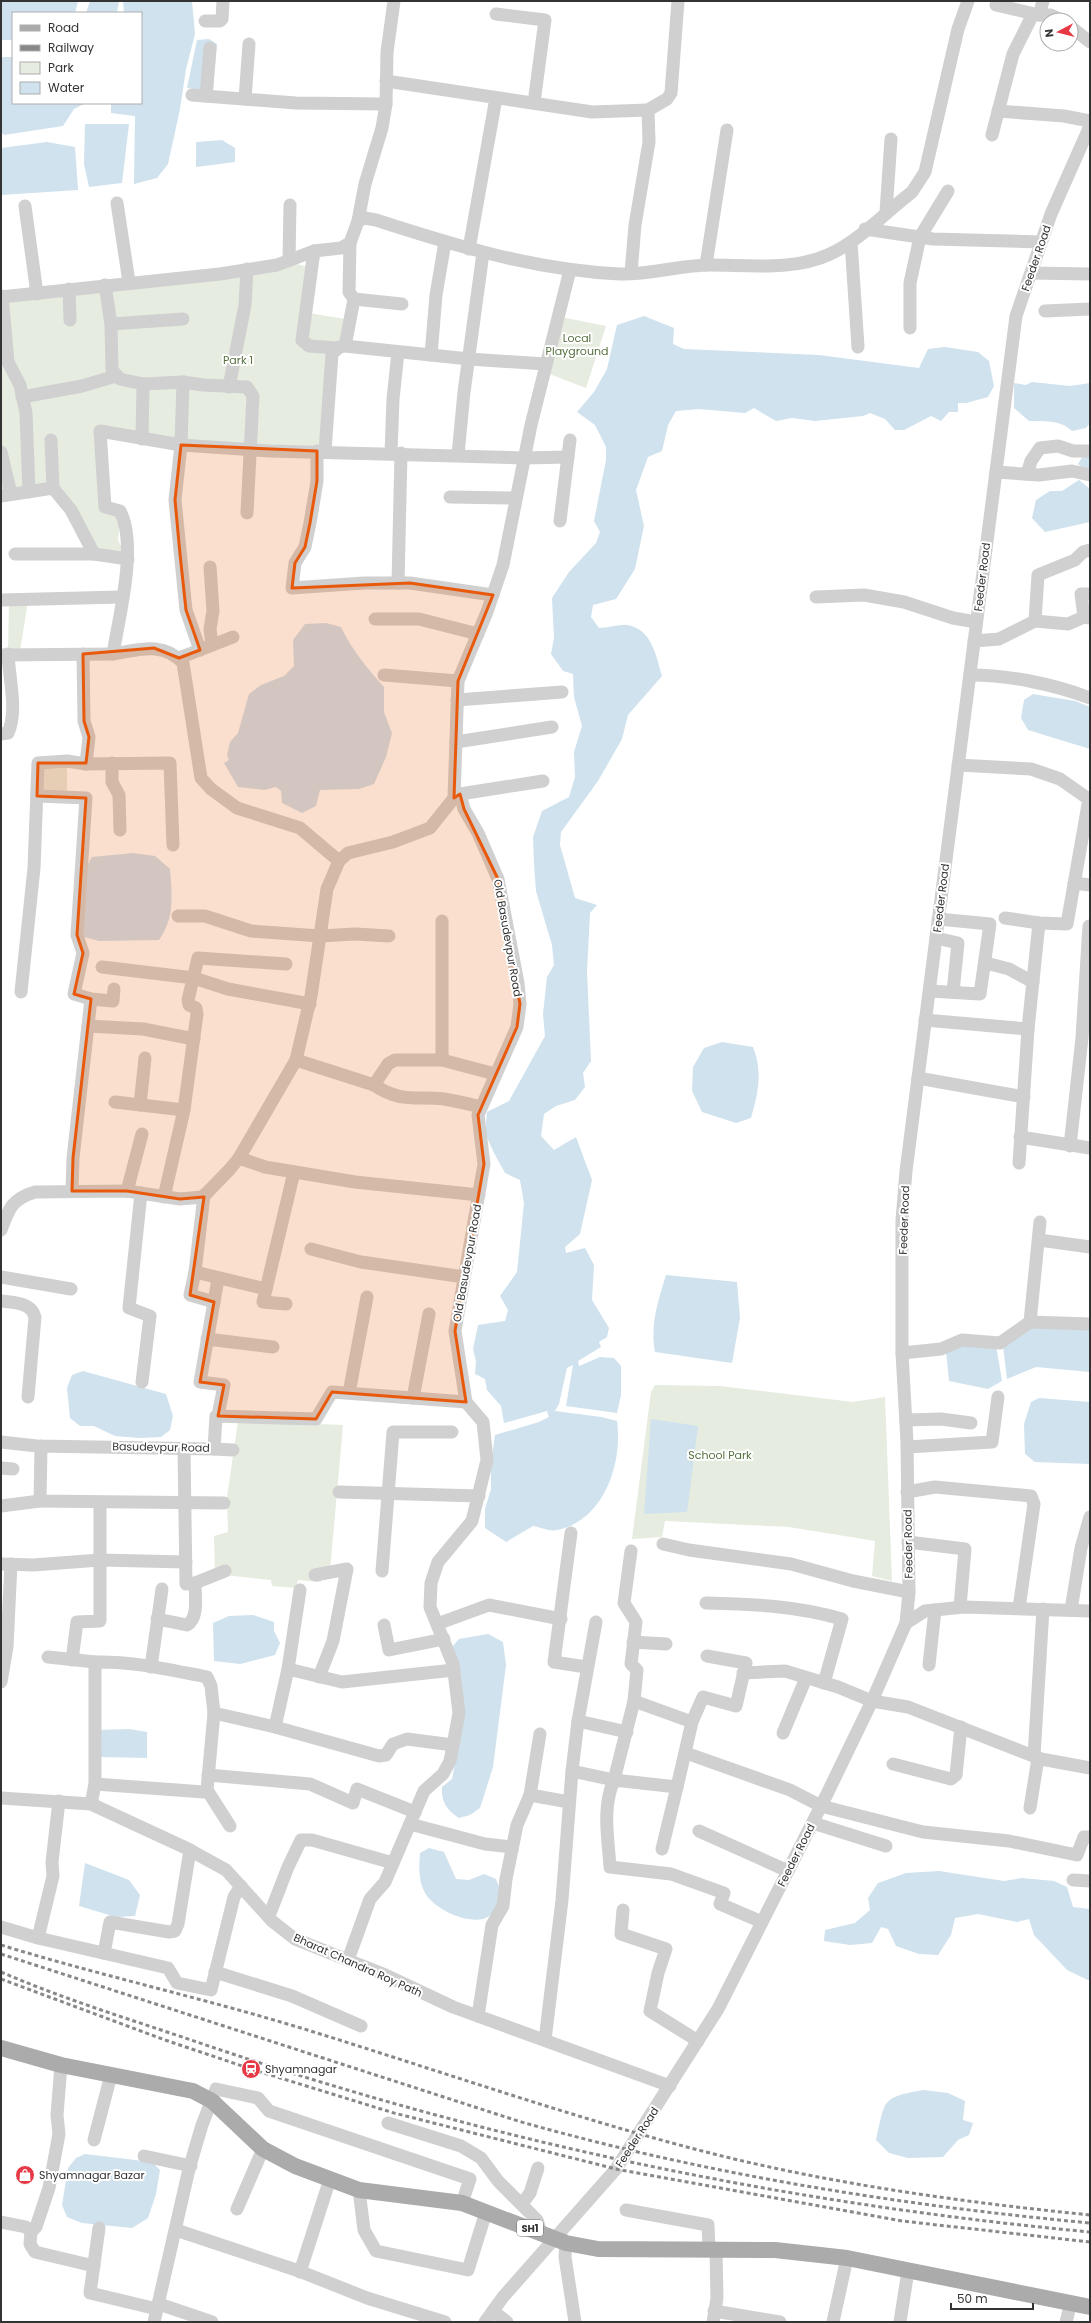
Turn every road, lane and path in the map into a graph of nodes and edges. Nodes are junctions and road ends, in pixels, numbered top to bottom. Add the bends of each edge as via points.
1 (223, 1) edge
2 (394, 1) edge
3 (678, 1) edge
4 (968, 1) edge
5 (1043, 1) edge
6 (996, 5) dead end
7 (496, 14) dead end
8 (1036, 14) junction
9 (1039, 14) edge
10 (205, 21) dead end
11 (1079, 33) edge
12 (1090, 42) edge
13 (249, 44) dead end
14 (210, 48) dead end
15 (386, 81) junction
16 (192, 95) dead end
17 (206, 96) junction
18 (496, 98) junction
19 (245, 99) junction
20 (386, 104) junction
21 (534, 104) junction
22 (648, 110) junction
23 (998, 111) junction
24 (1090, 120) edge
25 (1090, 126) edge
26 (727, 130) dead end
27 (992, 136) dead end
28 (891, 139) dead end
29 (948, 191) dead end
30 (117, 203) dead end
31 (290, 205) dead end
32 (24, 206) dead end
33 (886, 212) junction
34 (358, 221) junction
35 (865, 229) junction
36 (920, 237) junction
37 (445, 242) junction
38 (851, 242) junction
39 (1041, 242) junction
40 (350, 243) junction
41 (469, 249) junction
42 (314, 252) junction
43 (483, 254) junction
44 (289, 260) junction
45 (706, 265) junction
46 (247, 270) junction
47 (570, 270) junction
48 (630, 273) junction
49 (1031, 273) junction
50 (1090, 274) edge
51 (129, 282) junction
52 (106, 285) junction
53 (69, 290) junction
54 (37, 294) junction
55 (2, 297) edge
56 (354, 299) junction
57 (402, 304) dead end
58 (1090, 309) edge
59 (1045, 311) dead end
60 (183, 319) dead end
61 (70, 320) dead end
62 (111, 324) junction
63 (910, 328) dead end
64 (341, 347) junction
65 (858, 348) dead end
66 (398, 352) junction
67 (431, 355) junction
68 (469, 360) junction
69 (545, 364) junction
70 (116, 376) junction
71 (183, 382) junction
72 (143, 384) junction
73 (229, 387) junction
74 (22, 397) junction
75 (142, 439) junction
76 (51, 440) dead end
77 (570, 440) dead end
78 (181, 444) junction
79 (250, 449) junction
80 (321, 451) junction
81 (1090, 451) edge
82 (1, 452) edge
83 (396, 453) junction
84 (458, 455) junction
85 (568, 457) junction
86 (524, 458) junction
87 (996, 472) junction
88 (1027, 474) junction
89 (1090, 475) edge
90 (53, 488) junction
91 (29, 492) junction
92 (6, 495) edge
93 (450, 497) dead end
94 (516, 498) junction
95 (247, 513) dead end
96 (560, 521) dead end
97 (1090, 550) edge
98 (15, 554) dead end
99 (94, 554) junction
100 (128, 559) junction
101 (210, 566) dead end
102 (398, 583) junction
103 (1090, 594) edge
104 (493, 595) junction
105 (121, 597) junction
106 (816, 597) dead end
107 (1, 600) edge
108 (1087, 617) edge
109 (375, 619) dead end
110 (1035, 621) junction
111 (976, 622) junction
112 (478, 634) junction
113 (233, 637) dead end
114 (974, 641) junction
115 (206, 647) junction
116 (4, 654) edge
117 (83, 654) junction
118 (112, 654) junction
119 (179, 658) junction
120 (384, 675) dead end
121 (970, 675) junction
122 (458, 681) junction
123 (562, 692) dead end
124 (1090, 698) edge
125 (457, 700) junction
126 (552, 727) dead end
127 (1, 734) edge
128 (456, 742) junction
129 (86, 764) junction
130 (112, 764) junction
131 (958, 764) junction
132 (543, 780) dead end
133 (37, 796) junction
134 (457, 796) junction
135 (1090, 800) edge
136 (120, 830) dead end
137 (173, 845) dead end
138 (339, 861) junction
139 (1074, 883) junction
140 (1090, 885) edge
141 (178, 916) dead end
142 (938, 918) junction
143 (1005, 918) dead end
144 (442, 921) dead end
145 (1039, 923) junction
146 (1067, 924) junction
147 (1089, 926) edge
148 (320, 936) junction
149 (389, 936) dead end
150 (936, 938) junction
151 (986, 963) junction
152 (286, 964) dead end
153 (102, 967) dead end
154 (194, 978) junction
155 (1033, 982) junction
156 (114, 989) dead end
157 (930, 991) junction
158 (21, 992) dead end
159 (953, 992) junction
160 (91, 999) junction
161 (310, 1004) junction
162 (925, 1020) junction
163 (88, 1026) junction
164 (1028, 1029) junction
165 (194, 1039) junction
166 (145, 1058) dead end
167 (296, 1060) junction
168 (442, 1060) junction
169 (495, 1074) junction
170 (918, 1078) junction
171 (374, 1085) junction
172 (1024, 1097) junction
173 (115, 1102) dead end
174 (140, 1105) junction
175 (481, 1107) junction
176 (184, 1110) junction
177 (142, 1134) dead end
178 (1020, 1137) junction
179 (1070, 1146) junction
180 (1090, 1148) edge
181 (239, 1158) junction
182 (1019, 1163) dead end
183 (294, 1172) junction
184 (72, 1191) junction
185 (127, 1191) junction
186 (141, 1193) junction
187 (204, 1195) junction
188 (479, 1195) junction
189 (164, 1197) junction
190 (1040, 1222) dead end
191 (1, 1230) edge
192 (1039, 1240) junction
193 (1090, 1247) edge
194 (310, 1249) dead end
195 (195, 1272) junction
196 (1, 1277) edge
197 (464, 1277) junction
198 (218, 1279) junction
199 (71, 1289) dead end
200 (266, 1289) junction
201 (367, 1297) dead end
202 (1, 1301) edge
203 (214, 1302) junction
204 (286, 1304) dead end
205 (429, 1314) dead end
206 (1030, 1322) junction
207 (1090, 1324) edge
208 (207, 1339) junction
209 (273, 1347) dead end
210 (902, 1353) junction
211 (142, 1382) dead end
212 (349, 1393) junction
213 (28, 1397) dead end
214 (998, 1397) dead end
215 (413, 1398) junction
216 (466, 1402) junction
217 (218, 1416) junction
218 (906, 1420) junction
219 (971, 1423) dead end
220 (452, 1432) dead end
221 (1, 1442) edge
222 (41, 1446) junction
223 (907, 1447) junction
224 (184, 1449) junction
225 (214, 1450) junction
226 (233, 1450) dead end
227 (339, 1492) dead end
228 (907, 1492) junction
229 (388, 1494) junction
230 (479, 1496) junction
231 (40, 1501) junction
232 (100, 1502) junction
233 (184, 1503) junction
234 (224, 1503) dead end
235 (1, 1506) edge
236 (1090, 1517) edge
237 (571, 1533) dead end
238 (908, 1542) junction
239 (663, 1544) dead end
240 (631, 1551) dead end
241 (100, 1560) junction
242 (186, 1562) junction
243 (6, 1564) edge
244 (225, 1571) dead end
245 (382, 1571) dead end
246 (315, 1575) dead end
247 (195, 1584) junction
248 (162, 1589) dead end
249 (300, 1590) dead end
250 (909, 1592) junction
251 (706, 1603) dead end
252 (960, 1607) junction
253 (1019, 1608) junction
254 (1043, 1609) junction
255 (935, 1610) junction
256 (1071, 1610) junction
257 (1090, 1611) edge
258 (157, 1618) junction
259 (561, 1620) junction
260 (596, 1622) dead end
261 (906, 1623) junction
262 (437, 1624) junction
263 (384, 1625) dead end
264 (444, 1639) junction
265 (633, 1642) junction
266 (666, 1644) dead end
267 (707, 1656) dead end
268 (48, 1657) dead end
269 (72, 1660) junction
270 (95, 1662) junction
271 (929, 1665) dead end
272 (151, 1667) junction
273 (586, 1667) junction
274 (288, 1669) junction
275 (454, 1670) junction
276 (744, 1673) junction
277 (319, 1676) junction
278 (806, 1678) junction
279 (1, 1682) edge
280 (824, 1683) junction
281 (634, 1701) junction
282 (872, 1701) junction
283 (214, 1714) junction
284 (578, 1721) junction
285 (692, 1722) junction
286 (275, 1727) junction
287 (961, 1727) junction
288 (627, 1732) junction
289 (783, 1733) dead end
290 (540, 1734) dead end
291 (453, 1745) junction
292 (686, 1753) junction
293 (1036, 1757) junction
294 (893, 1764) dead end
295 (1090, 1768) edge
296 (572, 1771) junction
297 (208, 1776) junction
298 (614, 1780) junction
299 (95, 1784) junction
300 (677, 1787) junction
301 (207, 1790) junction
302 (530, 1795) junction
303 (1, 1798) edge
304 (59, 1801) junction
305 (569, 1802) junction
306 (91, 1804) junction
307 (821, 1806) junction
308 (1030, 1808) dead end
309 (413, 1818) junction
310 (813, 1823) junction
311 (230, 1826) dead end
312 (699, 1831) dead end
313 (1090, 1837) edge
314 (886, 1846) dead end
315 (512, 1848) junction
316 (662, 1849) dead end
317 (190, 1850) junction
318 (393, 1863) junction
319 (788, 1871) junction
320 (1073, 1880) dead end
321 (1090, 1881) edge
322 (241, 1886) junction
323 (623, 1910) dead end
324 (269, 1916) junction
325 (762, 1922) junction
326 (1, 1928) edge
327 (38, 1938) junction
328 (104, 1953) junction
329 (348, 1960) junction
330 (215, 1972) junction
331 (478, 2016) junction
332 (361, 2026) dead end
333 (545, 2040) junction
334 (698, 2041) junction
335 (1, 2048) edge
336 (61, 2065) junction
337 (110, 2075) junction
338 (670, 2086) junction
339 (212, 2101) junction
340 (388, 2123) dead end
341 (94, 2140) dead end
342 (263, 2149) junction
343 (144, 2156) dead end
344 (191, 2166) junction
345 (538, 2168) dead end
346 (330, 2179) junction
347 (359, 2190) junction
348 (462, 2203) junction
349 (522, 2204) junction
350 (237, 2209) dead end
351 (626, 2210) dead end
352 (486, 2212) junction
353 (1, 2222) edge
354 (99, 2228) dead end
355 (176, 2230) junction
356 (31, 2232) junction
357 (554, 2238) junction
358 (713, 2250) junction
359 (847, 2258) junction
360 (94, 2266) junction
361 (908, 2271) junction
362 (300, 2272) junction
363 (1070, 2302) junction
364 (1090, 2307) edge
365 (493, 2311) junction
366 (156, 2312) edge
367 (714, 2317) edge
368 (212, 2322) edge
369 (445, 2322) edge
370 (485, 2322) edge
371 (507, 2322) edge
372 (575, 2322) edge
373 (780, 2322) edge
374 (834, 2322) edge
375 (900, 2322) edge
376 (1066, 2322) edge

1 - 10 street via 222,19
2 - 15 street
3 - 22 street via 671,93 667,99
4 - 33 street via 958,29 925,172 912,192
5 - 8 street
6 - 8 street
7 - 21 street via 545,20
8 - 9 street
8 - 23 street via 1013,54
11 - 12 street
13 - 19 street
14 - 17 street
15 - 18 street
15 - 20 street
16 - 17 street
17 - 19 street
18 - 21 street
18 - 41 street
19 - 20 street via 330,105
20 - 34 street
21 - 22 street via 592,112
22 - 48 street via 649,142
23 - 24 street
23 - 27 street
25 - 39 street, Feeder Road
26 - 45 street
28 - 33 street
29 - 36 street
30 - 51 street
31 - 44 street
32 - 54 street
33 - 35 street
34 - 37 street via 365,218 376,220
34 - 40 street
35 - 36 street
35 - 38 street
36 - 39 street
36 - 63 street via 910,283
37 - 41 street
37 - 67 street via 436,295
38 - 45 street via 829,254 806,262
38 - 65 street
39 - 49 street, Feeder Road
40 - 42 street via 341,248
40 - 56 street via 349,292
41 - 43 street
42 - 44 street
42 - 64 street via 302,340 309,346
43 - 47 street
43 - 68 street
44 - 46 street via 278,265
45 - 48 street
46 - 51 street
46 - 73 street via 244,305
47 - 48 street
47 - 69 street
49 - 50 street
49 - 87 street, Feeder Road via 1016,316
51 - 52 street
52 - 53 street
52 - 62 street
53 - 54 street
53 - 61 street
54 - 55 street
55 - 74 street via 8,362 20,385
56 - 57 street
56 - 64 street
58 - 59 street
60 - 62 street
62 - 70 street via 112,370
64 - 66 street
64 - 80 street via 332,354
66 - 67 street
66 - 83 street via 393,399
67 - 68 street
68 - 69 street
68 - 84 street
69 - 86 street
70 - 72 street
70 - 74 street via 82,386
71 - 72 street
71 - 73 street
71 - 78 street
72 - 75 street
73 - 79 street via 247,387 253,396
74 - 91 street via 28,430
75 - 78 street
75 - 100 street via 100,431 105,507 120,511 125,520
76 - 90 street
77 - 85 street
78 - 79 street
78 - 115 street via 175,500 186,610
79 - 80 street
79 - 95 street
80 - 83 street
80 - 102 street via 305,547 295,563 292,588
81 - 88 street via 1073,451 1058,446 1040,448 1031,461
82 - 92 street
83 - 84 street
83 - 102 street
84 - 86 street
85 - 86 street
85 - 96 street
86 - 94 street
87 - 88 street
87 - 111 street, Feeder Road
88 - 89 street via 1072,471
90 - 91 street
90 - 99 street via 71,510
91 - 92 street
93 - 94 street
94 - 104 street via 503,565
97 - 110 street via 1075,560 1038,575
98 - 99 street
99 - 100 street
100 - 105 street
101 - 115 street via 213,611
102 - 104 street
103 - 108 street via 1081,594
104 - 112 street
105 - 107 street
105 - 118 street
106 - 111 street via 864,595 904,602 953,618
108 - 110 street via 1068,624
109 - 112 street via 418,619
110 - 114 street via 999,639
111 - 114 street, Feeder Road
112 - 122 street
113 - 115 street
114 - 121 street, Feeder Road
115 - 119 street
116 - 117 street
116 - 127 street via 12,712 8,733
117 - 118 street
117 - 129 street via 84,720 89,737
118 - 119 street via 154,648 175,654
119 - 138 street via 184,663 201,778 211,789 237,808 300,828
120 - 122 street
121 - 124 street via 988,675 1047,685
121 - 131 street, Feeder Road
122 - 125 street
123 - 125 street
125 - 128 street
126 - 128 street
128 - 134 street
129 - 130 street
129 - 133 street via 67,761 38,763
130 - 136 street via 112,782 118,795
130 - 137 street via 170,763
131 - 135 street via 1031,768 1060,779
131 - 142 street, Feeder Road
132 - 134 street
133 - 158 street via 34,868
133 - 160 street via 86,798 77,935 83,953 74,994
134 - 138 street via 430,828 393,842 348,853
134 - 169 street, Old Basudevpur Road via 478,833 498,879 518,983 520,1004 517,1027
135 - 139 street
138 - 148 street via 327,890
139 - 140 street
139 - 146 street
141 - 148 street via 205,916 251,931
142 - 150 street, Feeder Road
142 - 151 street via 990,924
143 - 145 street
144 - 168 street
145 - 146 street
145 - 155 street
146 - 147 street
147 - 179 street via 1082,1038
148 - 149 street
148 - 161 street
150 - 157 street, Feeder Road
150 - 159 street via 958,943
151 - 155 street via 1009,969
151 - 159 street via 980,994
152 - 154 street via 198,958
153 - 154 street
154 - 161 street via 228,989
154 - 165 street via 188,1000 189,1005 196,1008 197,1014
155 - 164 street
156 - 160 street via 113,1001
157 - 159 street
157 - 162 street, Feeder Road
160 - 163 street
161 - 167 street
162 - 164 street
162 - 170 street, Feeder Road
163 - 165 street via 143,1029
163 - 184 street via 73,1158
164 - 172 street
165 - 176 street
166 - 174 street
167 - 171 street
167 - 181 street
168 - 169 street
168 - 171 street via 395,1060 388,1064
169 - 175 street, Old Basudevpur Road
170 - 172 street
170 - 210 street, Feeder Road via 902,1220
171 - 175 street via 388,1095 444,1099
172 - 178 street
173 - 174 street
174 - 176 street
175 - 188 street, Old Basudevpur Road via 478,1115 484,1164
176 - 189 street
177 - 185 street
178 - 179 street
178 - 182 street
179 - 180 street
181 - 183 street via 256,1165
181 - 187 street
183 - 188 street via 355,1182
183 - 200 street
184 - 185 street
184 - 191 street via 35,1192 21,1196 8,1209
185 - 186 street
186 - 189 street
186 - 211 street via 129,1308 150,1316
187 - 189 street via 180,1199
187 - 195 street
188 - 197 street, Old Basudevpur Road
190 - 192 street
192 - 193 street
192 - 206 street
194 - 197 street via 361,1262
195 - 198 street
195 - 203 street via 190,1295
196 - 199 street
197 - 216 street, Old Basudevpur Road via 455,1330
198 - 200 street
198 - 203 street
200 - 204 street via 263,1302
201 - 212 street
202 - 213 street via 29,1306 35,1317
203 - 208 street
205 - 215 street
206 - 207 street
206 - 210 street via 1000,1343 962,1340 941,1349
208 - 209 street
208 - 217 street, Basudevpur Road via 200,1382 224,1385
210 - 218 street, Feeder Road
212 - 215 street
212 - 217 street via 332,1392 316,1420
214 - 223 street via 992,1442
215 - 216 street
216 - 230 street via 483,1422 487,1460
217 - 225 street, Basudevpur Road
218 - 219 street via 941,1419
218 - 223 street, Feeder Road
220 - 229 street via 393,1432
221 - 222 street, Basudevpur Road
222 - 224 street, Basudevpur Road
222 - 231 street
223 - 228 street, Feeder Road
224 - 225 street, Basudevpur Road
224 - 233 street
225 - 226 street
227 - 229 street
228 - 238 street, Feeder Road
228 - 253 street via 935,1487 1031,1496 1034,1504
229 - 230 street
229 - 245 street
230 - 262 street via 472,1521 438,1562 431,1583 430,1607
231 - 232 street
231 - 235 street
232 - 233 street
232 - 241 street
233 - 234 street
233 - 242 street
236 - 256 street via 1081,1548
237 - 259 street
238 - 250 street, Feeder Road
238 - 252 street via 965,1548
239 - 250 street via 688,1550 791,1564 853,1581
240 - 265 street via 624,1603 636,1622
241 - 242 street
241 - 243 street
241 - 269 street via 100,1621 77,1622
242 - 247 street via 186,1584
243 - 279 street via 7,1647
244 - 247 street
246 - 277 street via 347,1570 333,1640
247 - 258 street via 192,1622 187,1625
248 - 258 street
249 - 274 street
250 - 261 street, Feeder Road
251 - 280 street via 773,1605 811,1610 842,1619
252 - 253 street
252 - 255 street
253 - 254 street
254 - 256 street
254 - 293 street
255 - 261 street via 925,1611
255 - 271 street
256 - 257 street
258 - 272 street
259 - 262 street via 489,1605
259 - 273 street via 554,1662
260 - 273 street
261 - 282 street, Feeder Road
262 - 264 street
263 - 264 street via 389,1650
264 - 275 street
265 - 266 street
265 - 281 street via 631,1664 637,1670
267 - 276 street via 746,1663
268 - 269 street
269 - 270 street
270 - 272 street via 117,1661
270 - 299 street
272 - 283 street via 207,1677 211,1686
273 - 284 street
274 - 277 street
274 - 286 street
275 - 277 street via 342,1682
275 - 291 street via 459,1713
276 - 278 street via 785,1671
276 - 285 street via 736,1706 703,1698
278 - 280 street
278 - 289 street
280 - 282 street
281 - 285 street
281 - 288 street
282 - 287 street via 908,1707
282 - 307 street, Feeder Road
283 - 286 street
283 - 297 street
284 - 288 street
284 - 296 street
285 - 292 street
286 - 291 street via 379,1756 386,1755 393,1744 407,1739
287 - 293 street
287 - 294 street via 956,1775 951,1779
288 - 298 street
290 - 302 street
291 - 309 street via 450,1761 443,1774 424,1791
292 - 300 street
292 - 307 street via 783,1788
293 - 295 street
293 - 308 street
296 - 298 street
296 - 305 street
297 - 301 street
297 - 309 street via 310,1784 353,1803 358,1789
298 - 300 street
298 - 325 street via 606,1811 610,1867 679,1877 724,1893 720,1904
299 - 301 street via 202,1792
299 - 306 street
300 - 316 street
301 - 311 street
302 - 305 street
302 - 315 street via 517,1825
303 - 304 street, Bharat Chandra Roy Path
304 - 306 street, Bharat Chandra Roy Path
304 - 327 street via 52,1862 53,1876
305 - 333 street via 562,1900
306 - 317 street, Bharat Chandra Roy Path
307 - 310 street, Feeder Road
307 - 313 street via 923,1832 1009,1841 1077,1855 1084,1837
309 - 315 street via 485,1844
309 - 318 street
310 - 314 street
310 - 319 street, Feeder Road
312 - 319 street
315 - 331 street via 503,1906 492,1925
317 - 322 street, Bharat Chandra Roy Path via 226,1870
317 - 328 street via 178,1924 174,1931 110,1922
318 - 324 street via 312,1840 301,1840
318 - 329 street via 385,1882 370,1899
319 - 325 street, Feeder Road
320 - 321 street
322 - 324 street, Bharat Chandra Roy Path
322 - 330 street via 234,1897
323 - 334 street via 621,1934 666,1949 650,2011
324 - 329 street, Bharat Chandra Roy Path via 295,1939
325 - 334 street, Feeder Road via 718,2009
326 - 327 street
327 - 328 street
328 - 330 street via 168,1968 177,1983 211,1990
329 - 331 street, Bharat Chandra Roy Path via 452,2007
330 - 332 street via 292,1996
331 - 333 street, Bharat Chandra Roy Path
333 - 338 street, Bharat Chandra Roy Path
334 - 338 street, Feeder Road
335 - 336 main road, SH1
336 - 337 main road, SH1
336 - 356 street via 57,2115 59,2134 49,2188 36,2227
337 - 339 main road, SH1 via 193,2091
337 - 341 street
338 - 357 street, Feeder Road via 616,2169
339 - 342 main road, SH1
339 - 344 street via 202,2124
339 - 348 street via 216,2089 258,2098 269,2111 470,2179
340 - 349 street via 461,2146 481,2158 498,2181
342 - 346 main road, SH1 via 295,2166
342 - 350 street
343 - 344 street
344 - 355 street
345 - 349 street via 530,2193
346 - 347 main road, SH1
346 - 362 street
347 - 348 main road, SH1
347 - 352 street via 364,2230 376,2251 468,2270
348 - 352 main road, SH1
349 - 357 street
351 - 358 street via 708,2225
352 - 357 main road, SH1
353 - 356 street via 26,2227
354 - 360 street
355 - 362 street
355 - 366 street
356 - 360 street via 30,2244 35,2252
357 - 358 main road, SH1 via 598,2249
357 - 365 street, Feeder Road
357 - 372 street via 565,2258
358 - 359 main road, SH1 via 775,2250
358 - 367 street via 717,2298
359 - 361 main road, SH1
359 - 374 street
360 - 366 street via 90,2293
361 - 363 main road, SH1
361 - 375 street
362 - 369 street via 367,2298
363 - 364 main road, SH1
363 - 376 street
365 - 370 street, Feeder Road
365 - 371 street
366 - 368 street
367 - 373 street

